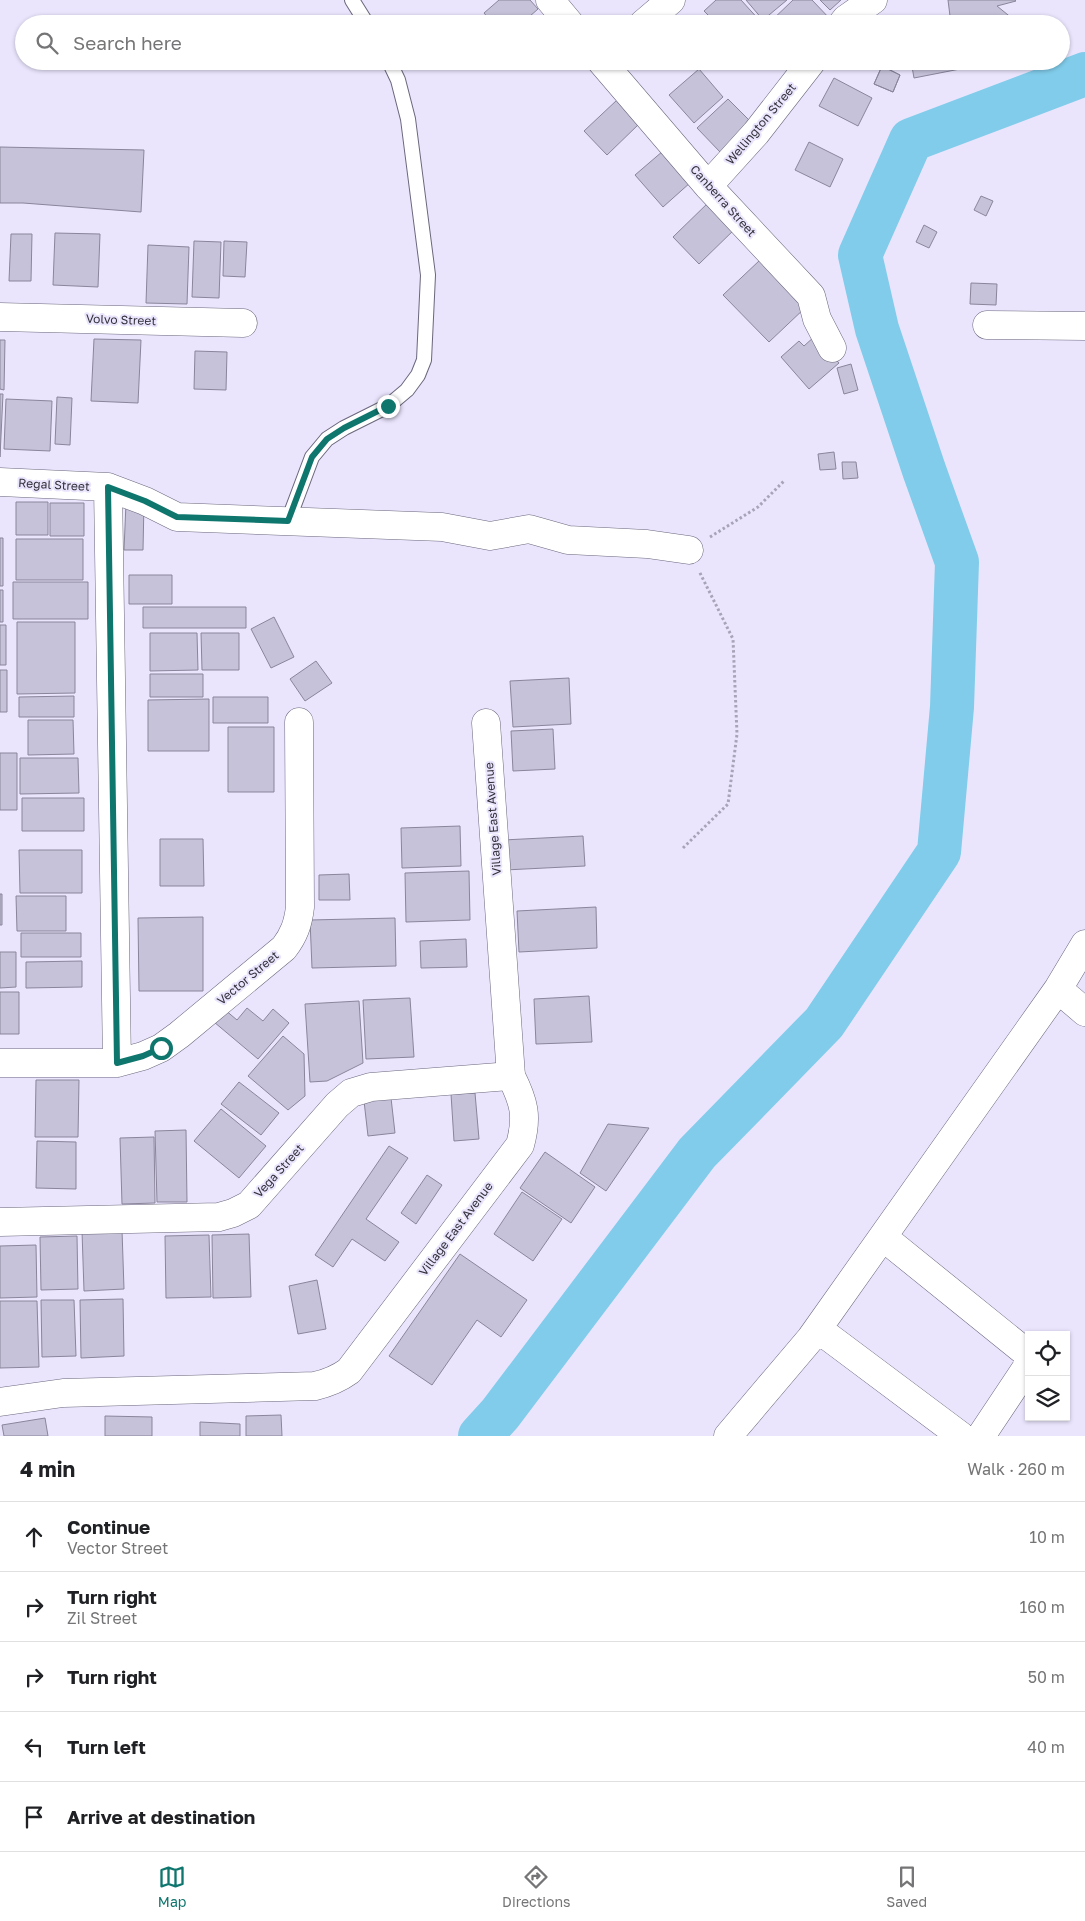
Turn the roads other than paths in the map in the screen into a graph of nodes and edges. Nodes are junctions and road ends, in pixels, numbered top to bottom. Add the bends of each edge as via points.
1 (352, 0) edge
2 (550, 0) edge
3 (671, 0) edge
4 (872, 0) edge
5 (361, 15) edge
6 (562, 15) edge
7 (654, 15) edge
8 (850, 15) edge
9 (393, 70) edge
10 (609, 70) edge
11 (805, 70) edge
12 (708, 186) junction
13 (0, 317) edge
14 (243, 323) dead end
15 (988, 325) dead end
16 (1085, 326) edge
17 (832, 348) dead end
18 (0, 482) edge
19 (108, 487) junction
20 (288, 521) junction
21 (689, 550) road end
22 (299, 722) dead end
23 (486, 723) dead end
24 (1085, 944) edge
25 (1058, 989) junction
26 (1085, 1012) edge
27 (0, 1063) edge
28 (117, 1063) junction
29 (511, 1076) junction
30 (0, 1222) edge
31 (883, 1237) junction
32 (818, 1329) junction
33 (1025, 1352) edge
34 (1025, 1370) edge
35 (0, 1402) edge
36 (728, 1436) edge
37 (960, 1436) edge
38 (982, 1436) edge

1 - 5 lane
2 - 6 street
3 - 7 street
4 - 8 street
9 - 20 lane via 408,118 428,275 424,360 401,396 327,439 312,457
10 - 12 street, Canberra Street
11 - 12 street, Wellington Street via 756,133
12 - 17 street, Canberra Street via 810,296 817,319
13 - 14 street, Volvo Street
15 - 16 street
18 - 19 street, Regal Street
19 - 20 street, Regal Street via 177,517
19 - 28 street
20 - 21 street, Regal Street via 442,526 490,536 529,529 568,540 647,544
22 - 28 street, Vector Street via 300,907 298,925 292,937 284,948 161,1048
23 - 29 street, Village East Avenue
24 - 25 street
25 - 26 street
25 - 31 street
27 - 28 street, Vector Street
29 - 30 street, Vega Street via 371,1087 352,1094 337,1105 249,1205 219,1218
29 - 35 street, Village East Avenue via 522,1098 525,1127 520,1145 349,1371 341,1377 315,1386 63,1393
31 - 32 street
31 - 33 street
32 - 36 street
32 - 37 street
34 - 38 street

